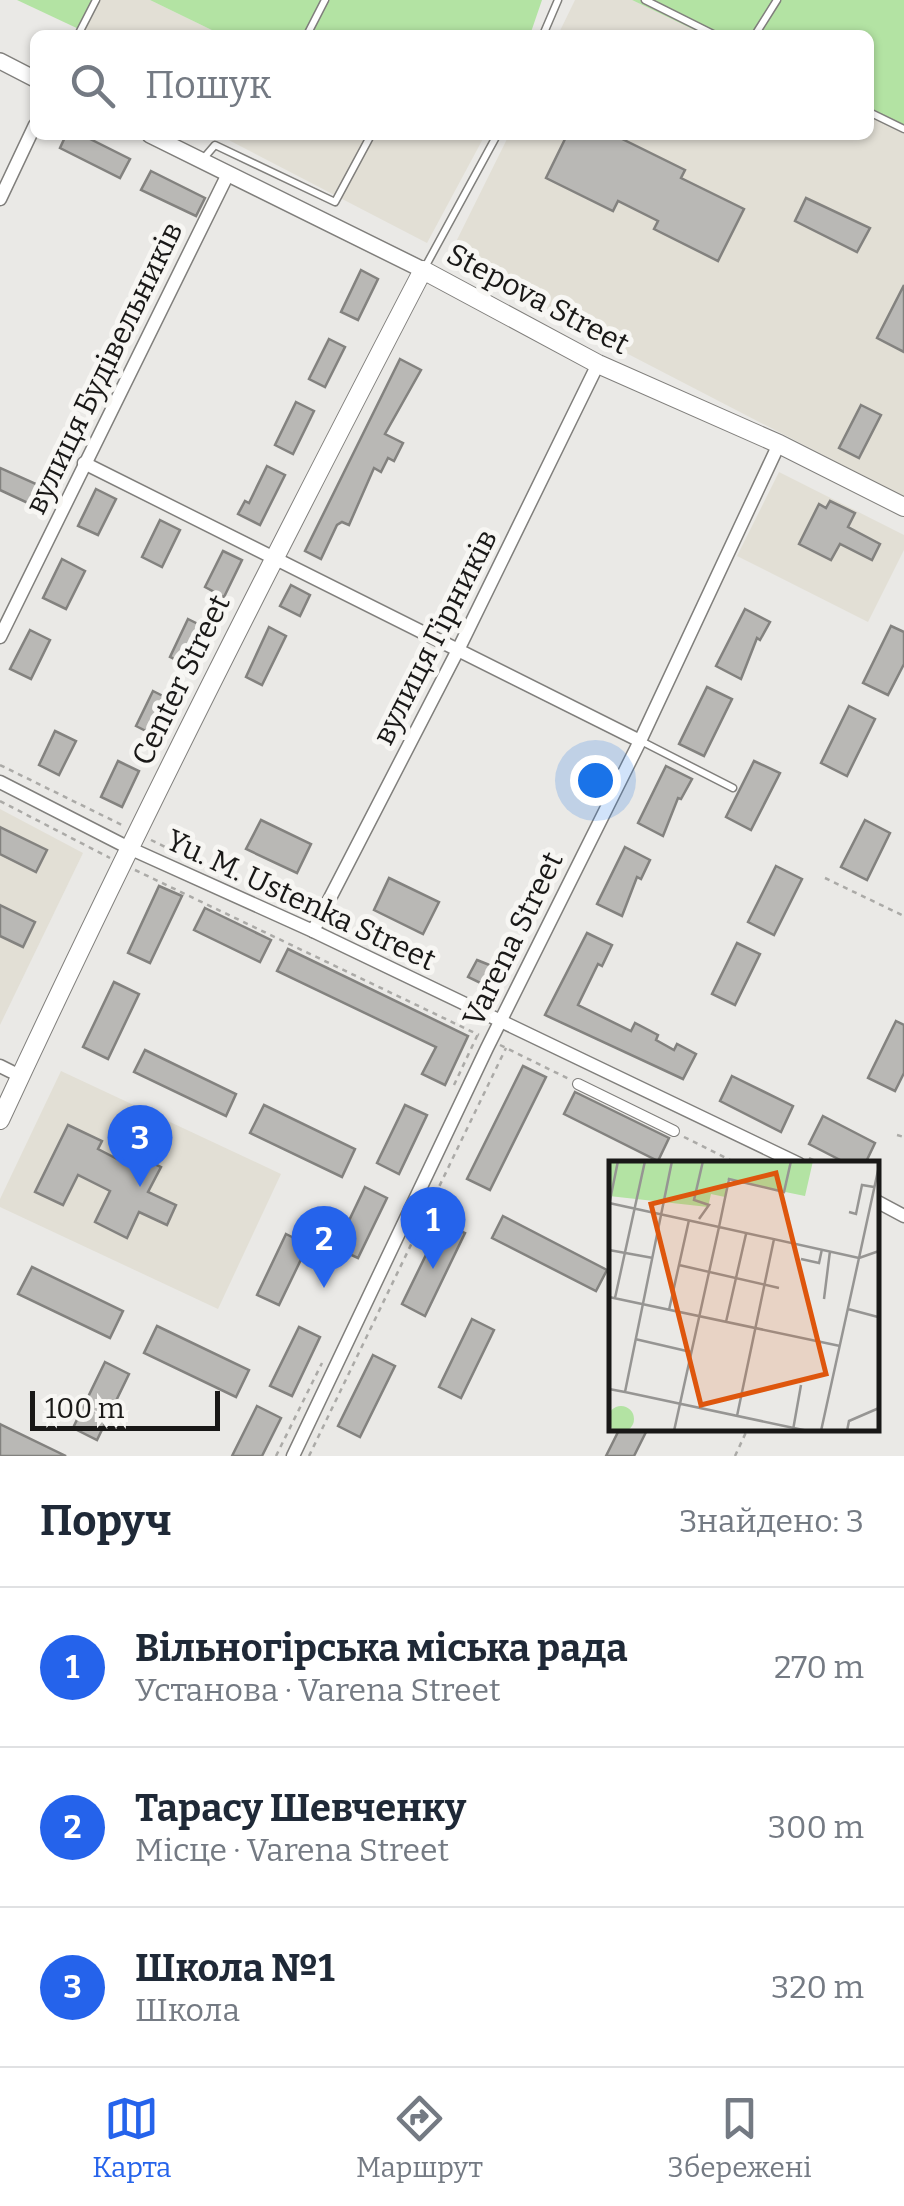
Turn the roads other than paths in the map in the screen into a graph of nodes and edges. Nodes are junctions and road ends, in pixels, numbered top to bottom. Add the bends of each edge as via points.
1 (96, 0) edge
2 (325, 0) edge
3 (558, 0) edge
4 (645, 0) edge
5 (777, 0) edge
6 (81, 30) edge
7 (310, 30) edge
8 (545, 30) edge
9 (705, 30) edge
10 (759, 30) edge
11 (0, 61) edge
12 (30, 77) edge
13 (874, 114) edge
14 (904, 129) edge
15 (30, 135) edge
16 (160, 140) edge
17 (368, 140) edge
18 (494, 140) edge
19 (202, 160) junction
20 (228, 174) junction
21 (0, 199) edge
22 (423, 270) junction
23 (598, 364) junction
24 (779, 444) junction
25 (84, 463) junction
26 (904, 507) edge
27 (273, 558) junction
28 (0, 638) edge
29 (459, 648) junction
30 (640, 740) junction
31 (0, 782) edge
32 (734, 788) dead end
33 (125, 856) junction
34 (313, 932) junction
35 (501, 1021) junction
36 (0, 1066) edge
37 (20, 1076) junction
38 (578, 1084) road end
39 (0, 1120) edge
40 (674, 1132) road end
41 (793, 1161) edge
42 (879, 1203) edge
43 (904, 1216) edge
44 (293, 1456) edge

1 - 6 lane
2 - 7 lane
3 - 8 lane
4 - 9 lane
5 - 10 lane
11 - 12 street
13 - 14 lane
15 - 21 street
16 - 19 street, Stepova Street
17 - 19 lane via 334,202 215,145
18 - 22 lane
19 - 20 street, Stepova Street
20 - 22 street, Stepova Street
20 - 25 street, вулиця Будівельників
22 - 23 main road, Stepova Street
22 - 27 main road, Center Street
23 - 24 main road, Stepova Street
23 - 29 street, вулиця Гірників
24 - 26 main road, Stepova Street
24 - 30 street, Varena Street
25 - 27 street
25 - 28 street, вулиця Будівельників
27 - 29 street
27 - 33 main road, Center Street
29 - 30 street
29 - 34 street, вулиця Гірників
30 - 32 lane
30 - 35 street, Varena Street
31 - 33 street, Yu. M. Ustenka Street
33 - 34 street, Yu. M. Ustenka Street
33 - 37 main road, Center Street
34 - 35 street, Yu. M. Ustenka Street
35 - 41 street, Yu. M. Ustenka Street
35 - 44 street, Varena Street via 484,1038
36 - 37 street
37 - 39 main road, Center Street
38 - 40 street
42 - 43 street

